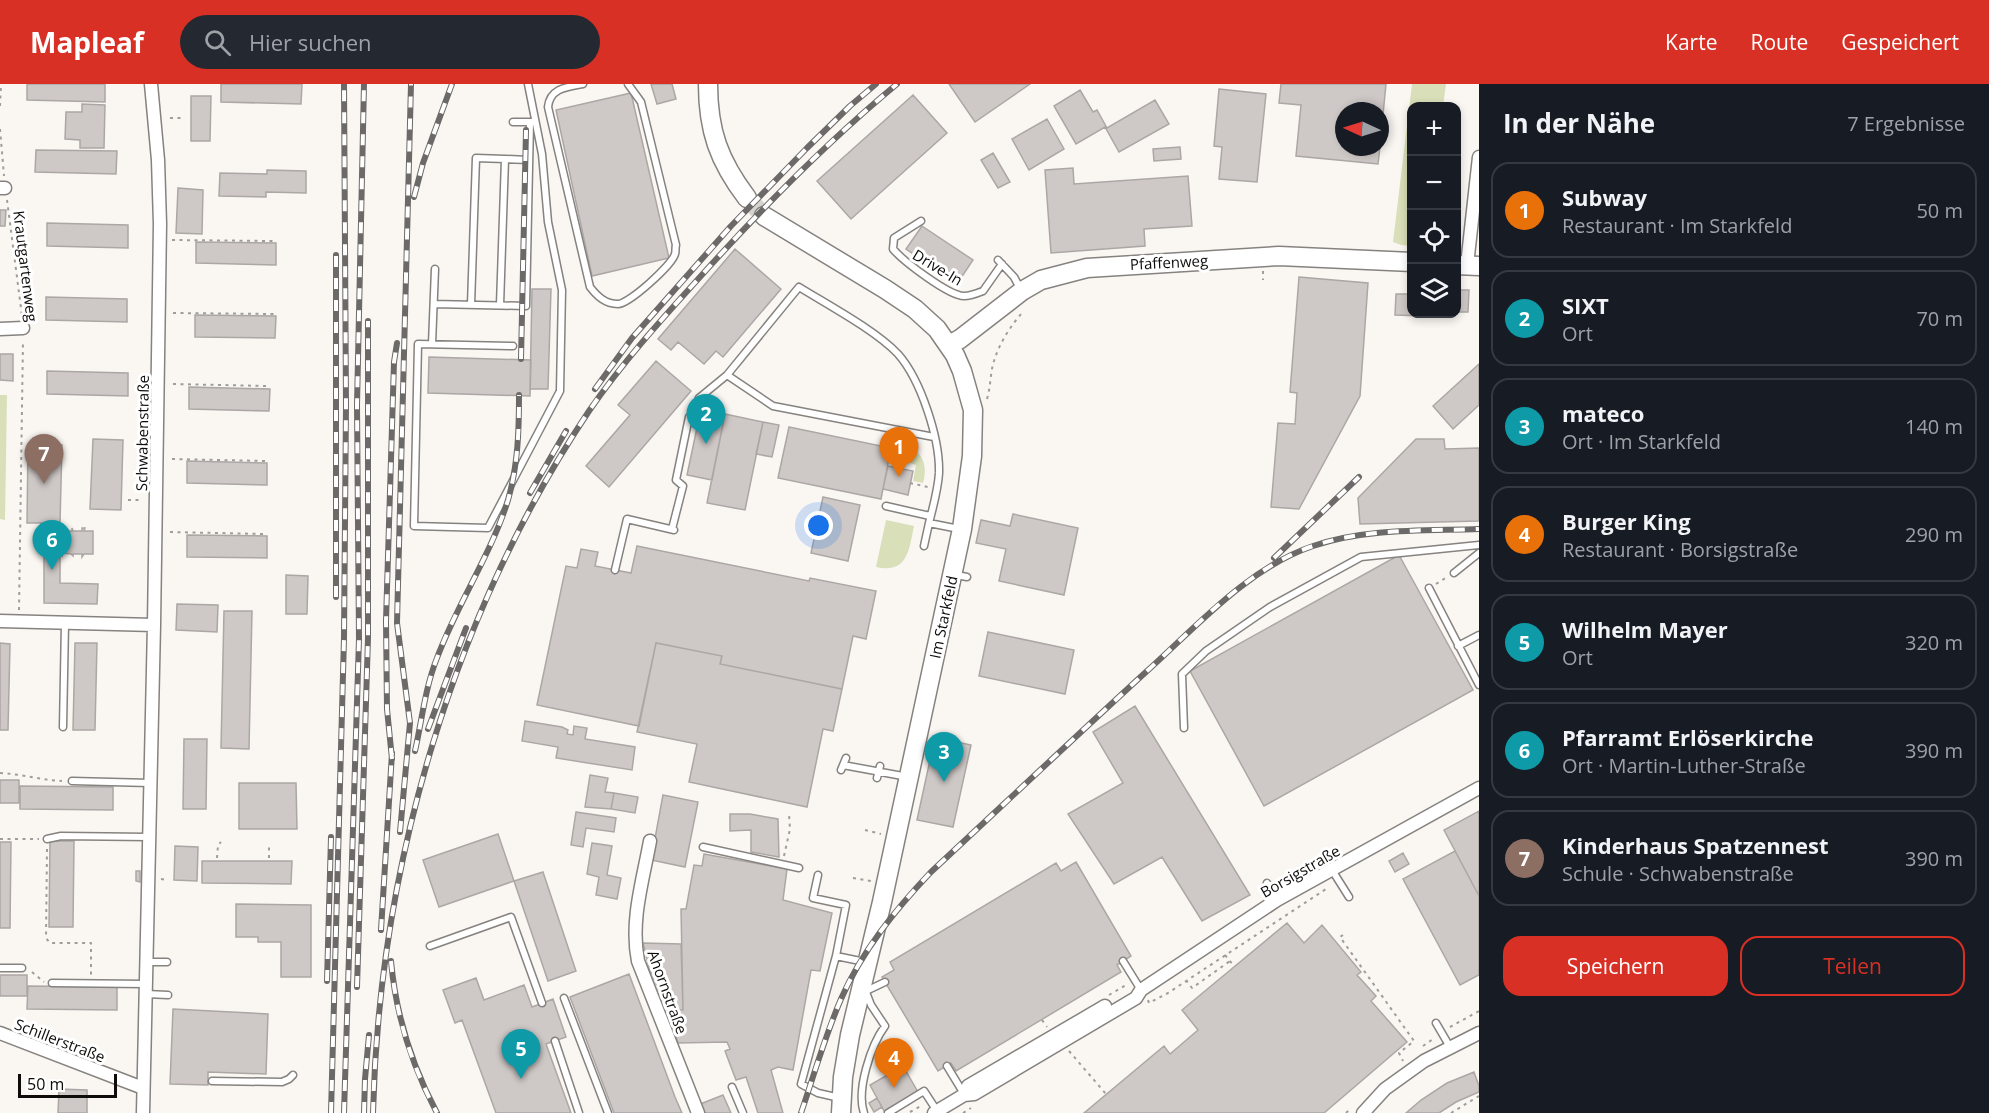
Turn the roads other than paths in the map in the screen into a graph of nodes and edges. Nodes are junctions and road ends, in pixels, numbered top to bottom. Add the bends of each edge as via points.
1 (151, 84) edge
2 (528, 84) edge
3 (583, 84) edge
4 (628, 84) edge
5 (708, 84) edge
6 (513, 122) dead end
7 (533, 122) junction
8 (1479, 157) edge
9 (505, 159) junction
10 (529, 159) junction
11 (747, 198) tunnel mouth
12 (764, 216) tunnel mouth
13 (921, 221) dead end
14 (1407, 262) edge
15 (1468, 265) edge
16 (435, 268) dead end
17 (1022, 291) junction
18 (434, 304) junction
19 (471, 305) junction
20 (500, 305) junction
21 (23, 328) road end
22 (0, 329) edge
23 (432, 344) junction
24 (949, 345) junction
25 (513, 346) dead end
26 (727, 375) junction
27 (699, 398) dead end
28 (689, 417) dead end
29 (934, 437) junction
30 (886, 506) dead end
31 (930, 520) junction
32 (962, 530) junction
33 (1479, 545) edge
34 (924, 546) dead end
35 (1479, 553) edge
36 (615, 570) dead end
37 (1454, 573) road end
38 (1429, 588) road end
39 (0, 621) edge
40 (65, 623) junction
41 (154, 625) junction
42 (1479, 635) edge
43 (1458, 646) junction
44 (1479, 685) edge
45 (63, 727) dead end
46 (1184, 728) dead end
47 (844, 764) dead end
48 (909, 777) junction
49 (72, 781) road end
50 (150, 783) junction
51 (1479, 788) edge
52 (149, 837) junction
53 (47, 839) road end
54 (650, 841) dead end
55 (703, 848) dead end
56 (799, 868) dead end
57 (818, 874) dead end
58 (1335, 875) junction
59 (1267, 883) dead end
60 (1349, 897) dead end
61 (1277, 900) junction
62 (430, 946) dead end
63 (836, 956) junction
64 (1123, 961) dead end
65 (146, 962) junction
66 (167, 962) dead end
67 (867, 963) junction
68 (0, 968) edge
69 (22, 969) road end
70 (52, 982) road end
71 (885, 982) dead end
72 (146, 989) junction
73 (863, 990) junction
74 (1141, 990) junction
75 (168, 995) dead end
76 (564, 998) dead end
77 (542, 1003) dead end
78 (1436, 1023) dead end
79 (0, 1033) edge
80 (1479, 1033) edge
81 (555, 1041) dead end
82 (1450, 1047) junction
83 (947, 1066) dead end
84 (293, 1075) dead end
85 (212, 1081) dead end
86 (732, 1087) dead end
87 (143, 1088) junction
88 (964, 1095) junction
89 (841, 1106) edge
90 (936, 1112) edge
91 (143, 1113) edge
92 (579, 1113) edge
93 (608, 1113) edge
94 (698, 1113) edge
95 (743, 1113) edge
96 (864, 1113) edge
97 (888, 1113) edge
98 (1363, 1113) edge

1 - 41 street, Schwabenstraße via 160,240
2 - 7 lane
3 - 4 lane via 559,89 548,107 590,287 598,298 618,304 627,302 666,267 675,255 676,244 641,102
5 - 11 main road via 715,144 731,177
6 - 7 lane
7 - 10 lane
7 - 23 lane via 542,154 548,222 562,290 560,391 488,528 414,526 418,344
8 - 15 street
9 - 10 lane
9 - 19 lane via 476,158
9 - 20 lane
10 - 20 lane via 526,306
12 - 24 main road, Im Starkfeld via 915,309
13 - 17 lane, Drive-In via 894,238 893,249 944,288 964,296 983,291 1000,262
14 - 17 main road, Pfaffenweg via 1279,256 1112,265 1041,280
16 - 18 lane
17 - 24 main road, Pfaffenweg
18 - 19 lane
18 - 23 lane
19 - 20 lane
21 - 22 street
23 - 25 lane
24 - 32 main road, Im Starkfeld via 962,371 973,410 972,456
26 - 27 lane
26 - 29 lane via 773,406
26 - 29 lane via 799,287 897,353 921,389
28 - 36 lane via 676,480 683,486 673,529 627,519
29 - 31 lane via 937,489
30 - 31 lane
31 - 32 lane
31 - 34 lane
32 - 48 main road, Im Starkfeld via 960,576
33 - 46 lane via 1361,557 1270,607 1206,651 1182,674
35 - 37 lane
38 - 43 lane
39 - 40 street
40 - 41 street
40 - 45 lane
41 - 50 street, Schwabenstraße
42 - 43 lane
43 - 44 lane
47 - 48 lane
48 - 67 main road, Im Starkfeld
49 - 50 lane
50 - 52 street, Schwabenstraße
51 - 58 street, Borsigstraße
52 - 53 lane
52 - 65 street, Schwabenstraße
54 - 94 street, Ahornstraße via 638,908 638,961
55 - 56 lane
57 - 63 lane via 813,898 846,905
58 - 60 lane
58 - 61 street, Borsigstraße
59 - 61 lane
61 - 74 street, Borsigstraße
62 - 77 lane via 511,917
63 - 67 lane
63 - 89 lane via 801,1084
64 - 74 lane
65 - 66 lane
65 - 72 street, Schwabenstraße
67 - 73 main road, Im Starkfeld
68 - 69 lane
70 - 72 lane
71 - 73 lane
72 - 75 lane
72 - 87 street, Schwabenstraße
73 - 89 main road, Im Starkfeld via 847,1050
73 - 96 lane via 885,1026 875,1044 864,1083
74 - 88 street, Borsigstraße via 1136,998 1057,1038 974,1094
76 - 93 lane
78 - 82 lane
79 - 87 street, Schillerstraße
80 - 82 street
81 - 92 lane
82 - 98 street via 1385,1089
83 - 88 lane
84 - 85 lane via 282,1082
86 - 95 lane
87 - 91 street, Schwabenstraße
88 - 90 street, Borsigstraße
90 - 97 lane via 924,1091

